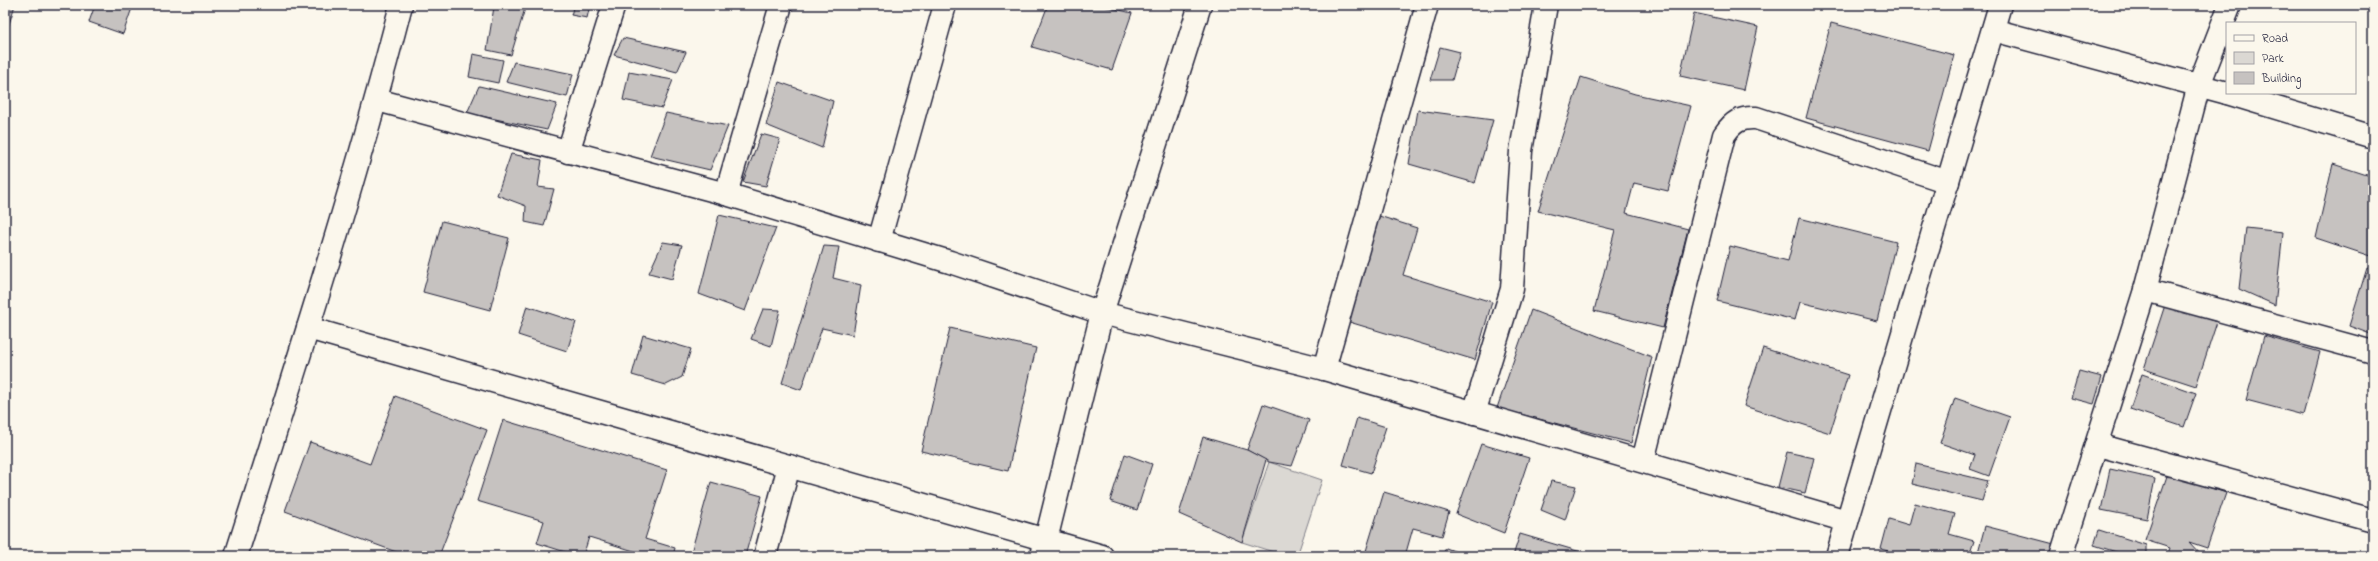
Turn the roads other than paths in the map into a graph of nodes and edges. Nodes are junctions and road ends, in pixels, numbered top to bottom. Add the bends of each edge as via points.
1 (401, 5) edge
2 (614, 5) edge
3 (781, 5) edge
4 (946, 5) edge
5 (1200, 5) edge
6 (1427, 5) edge
7 (1546, 5) edge
8 (2000, 5) edge
9 (2230, 5) edge
10 (1993, 30) junction
11 (2199, 85) junction
12 (2226, 93) edge
13 (2230, 94) edge
14 (376, 100) junction
15 (2373, 137) edge
16 (568, 152) junction
17 (1948, 182) junction
18 (726, 194) junction
19 (879, 241) junction
20 (2146, 290) junction
21 (1102, 312) junction
22 (308, 328) junction
23 (2373, 352) edge
24 (1324, 369) junction
25 (1474, 413) junction
26 (2098, 445) junction
27 (1643, 461) junction
28 (789, 466) junction
29 (2373, 520) edge
30 (1847, 521) junction
31 (1045, 548) edge
32 (236, 556) edge
33 (765, 556) edge
34 (1102, 556) edge
35 (1837, 556) edge
36 (2061, 556) edge

1 - 14 street
2 - 16 street
3 - 18 street
4 - 19 street
5 - 21 street
6 - 24 street
7 - 25 street via 1521,150 1512,289
8 - 10 street
9 - 11 street
10 - 11 street
10 - 17 street
11 - 12 street
11 - 20 street
13 - 15 street
14 - 16 street
14 - 22 street
16 - 18 street
17 - 27 street via 1756,118 1744,117 1731,124 1724,135
17 - 30 street
18 - 19 street
19 - 21 street
20 - 23 street
20 - 26 street
21 - 24 street
21 - 31 street
22 - 28 street
22 - 32 street
24 - 25 street
25 - 27 street
26 - 29 street
26 - 36 street
27 - 30 street
28 - 31 street
28 - 33 street
30 - 35 street
31 - 34 street

